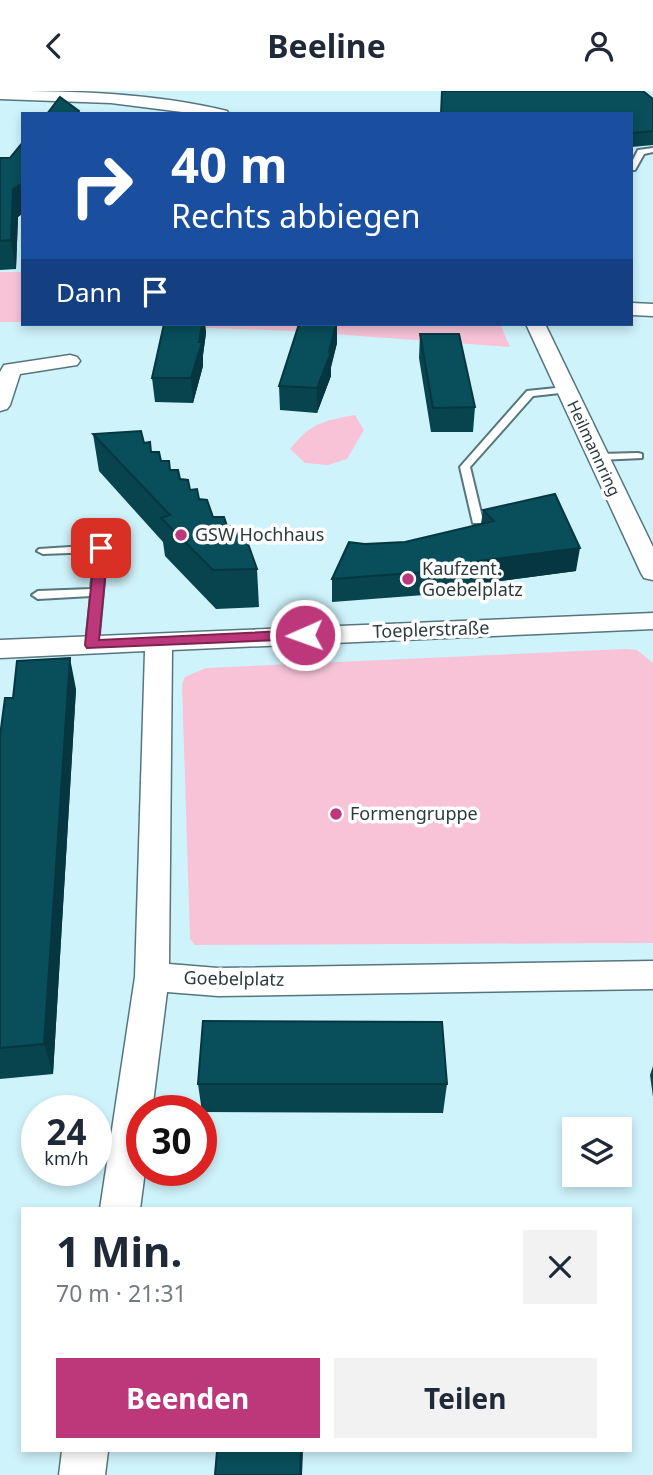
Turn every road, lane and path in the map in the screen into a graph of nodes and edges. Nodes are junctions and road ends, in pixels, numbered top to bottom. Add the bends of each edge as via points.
1 (0, 95) edge
2 (209, 112) edge
3 (653, 151) edge
4 (633, 166) edge
5 (633, 309) edge
6 (653, 310) edge
7 (536, 326) edge
8 (70, 361) dead end
9 (566, 390) junction
10 (0, 405) edge
11 (638, 456) dead end
12 (598, 457) junction
13 (477, 521) dead end
14 (43, 551) dead end
15 (653, 573) edge
16 (97, 592) junction
17 (38, 595) dead end
18 (653, 621) edge
19 (159, 641) junction
20 (92, 645) junction
21 (0, 649) edge
22 (653, 975) edge
23 (152, 977) junction
24 (120, 1207) edge
25 (85, 1452) edge
26 (82, 1475) edge

1 - 2 street via 151,103
3 - 4 lane via 641,152
5 - 6 street
7 - 9 street, Heilmannring
8 - 10 street via 10,369
9 - 12 street, Heilmannring
9 - 13 lane via 530,393 465,467
11 - 12 lane
12 - 15 street, Heilmannring
14 - 16 lane via 101,548
16 - 17 lane
16 - 20 lane
18 - 19 street, Toeplerstraße
19 - 20 street, Toeplerstraße
19 - 23 street
20 - 21 street, Toeplerstraße
22 - 23 street, Goebelplatz via 218,982
23 - 24 street
25 - 26 street

